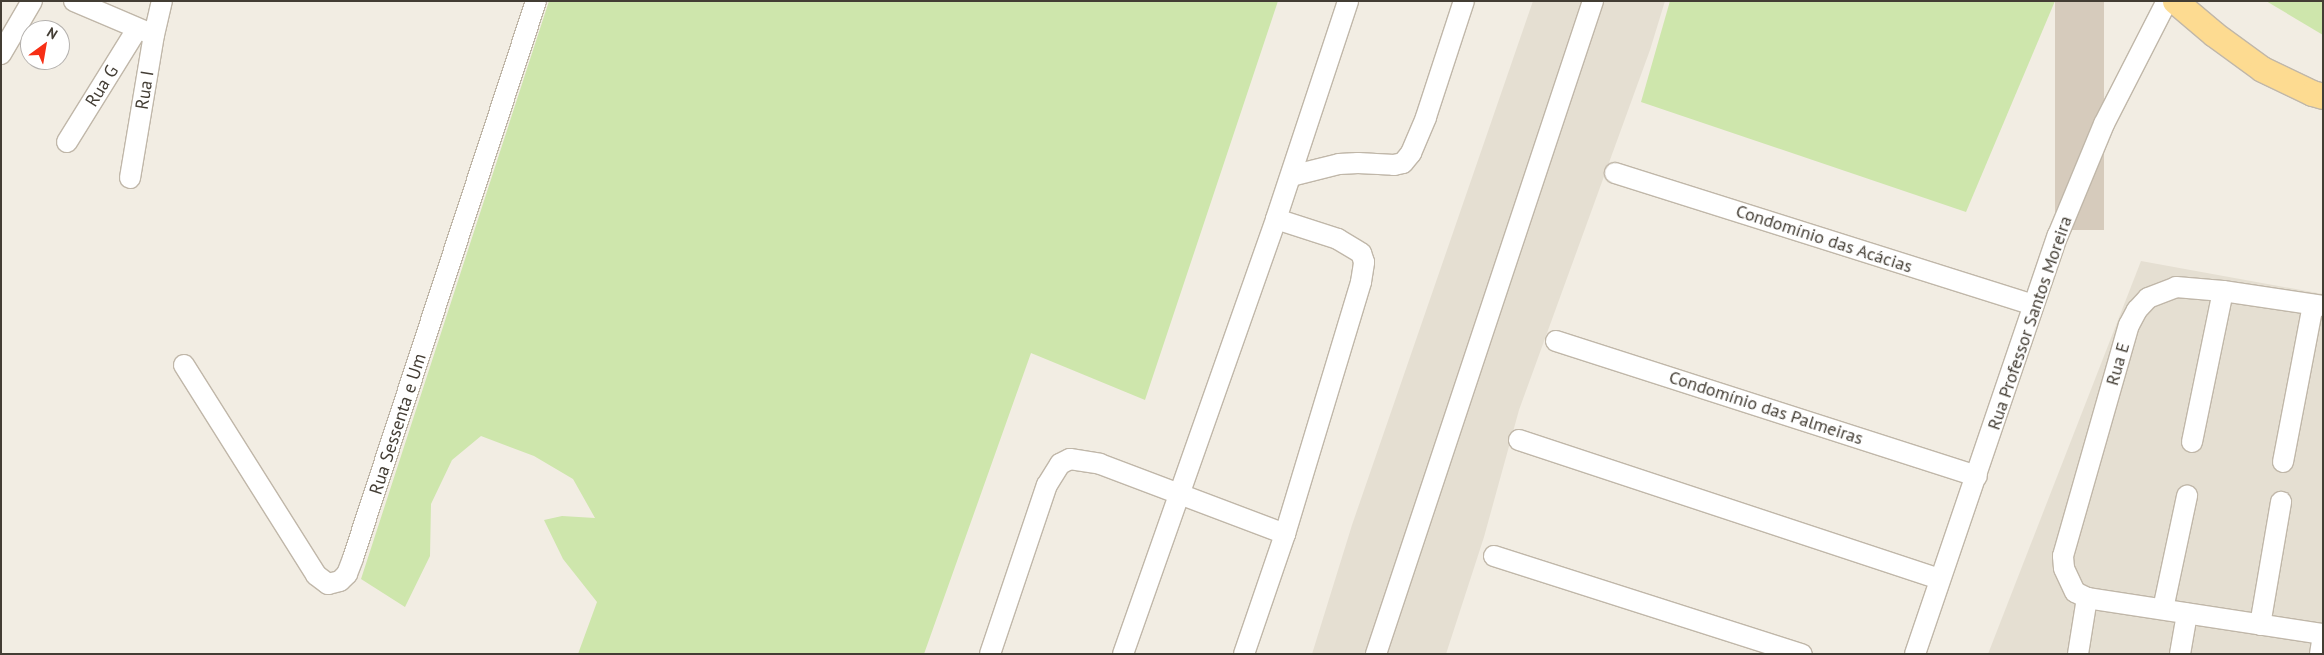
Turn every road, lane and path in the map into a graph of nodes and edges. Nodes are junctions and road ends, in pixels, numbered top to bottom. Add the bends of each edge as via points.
1 (32, 1) edge
2 (74, 1) edge
3 (162, 1) edge
4 (536, 1) edge
5 (1348, 1) edge
6 (1464, 1) edge
7 (1593, 1) edge
8 (2167, 1) edge
9 (2175, 1) edge
10 (145, 32) junction
11 (1, 54) edge
12 (2323, 96) edge
13 (67, 142) dead end
14 (1615, 173) dead end
15 (1291, 176) junction
16 (130, 178) dead end
17 (1276, 218) junction
18 (2223, 291) junction
19 (2033, 305) junction
20 (2318, 306) edge
21 (1556, 341) dead end
22 (184, 365) dead end
23 (1520, 440) dead end
24 (2192, 442) dead end
25 (2283, 462) dead end
26 (1977, 476) junction
27 (1180, 493) junction
28 (2187, 496) dead end
29 (2282, 502) dead end
30 (1285, 534) junction
31 (1494, 556) dead end
32 (1939, 579) junction
33 (2087, 598) junction
34 (2163, 610) junction
35 (2187, 614) junction
36 (2260, 625) junction
37 (2323, 634) edge
38 (990, 654) edge
39 (1123, 654) edge
40 (1244, 654) edge
41 (1376, 654) edge
42 (1802, 654) edge
43 (1914, 654) edge
44 (2078, 654) edge
45 (2180, 654) edge
46 (2320, 654) edge

1 - 11 street
2 - 10 street
3 - 10 street, Rua I
4 - 22 street, Rua Sessenta e Um via 353,558 340,581 328,584 316,575
5 - 15 street
6 - 15 street via 1426,117 1411,153 1403,163 1339,164
7 - 41 street
8 - 19 street, Rua Professor Santos Moreira via 2104,124
9 - 12 main road via 2262,69 2312,94
10 - 13 street, Rua G
10 - 16 street, Rua I
14 - 19 street, Condomínio das Acácias
15 - 17 street
17 - 27 street
17 - 30 street via 1338,239 1361,253 1364,262 1361,282
18 - 20 street, Rua E
18 - 24 street
18 - 33 street, Rua E via 2176,287 2164,291 2148,298 2129,325 2063,556 2064,568 2075,592
19 - 26 street, Rua Professor Santos Moreira
20 - 25 street
21 - 26 street, Condomínio das Palmeiras
23 - 32 street
26 - 32 street, Rua Professor Santos Moreira
27 - 30 street
27 - 38 street via 1081,459 1070,459 1060,464 1047,485
27 - 39 street
28 - 34 street
29 - 36 street
30 - 40 street
31 - 42 street
32 - 43 street, Rua Professor Santos Moreira
33 - 34 street
33 - 44 street
34 - 35 street
35 - 36 street
35 - 45 street
36 - 37 street
37 - 46 street

